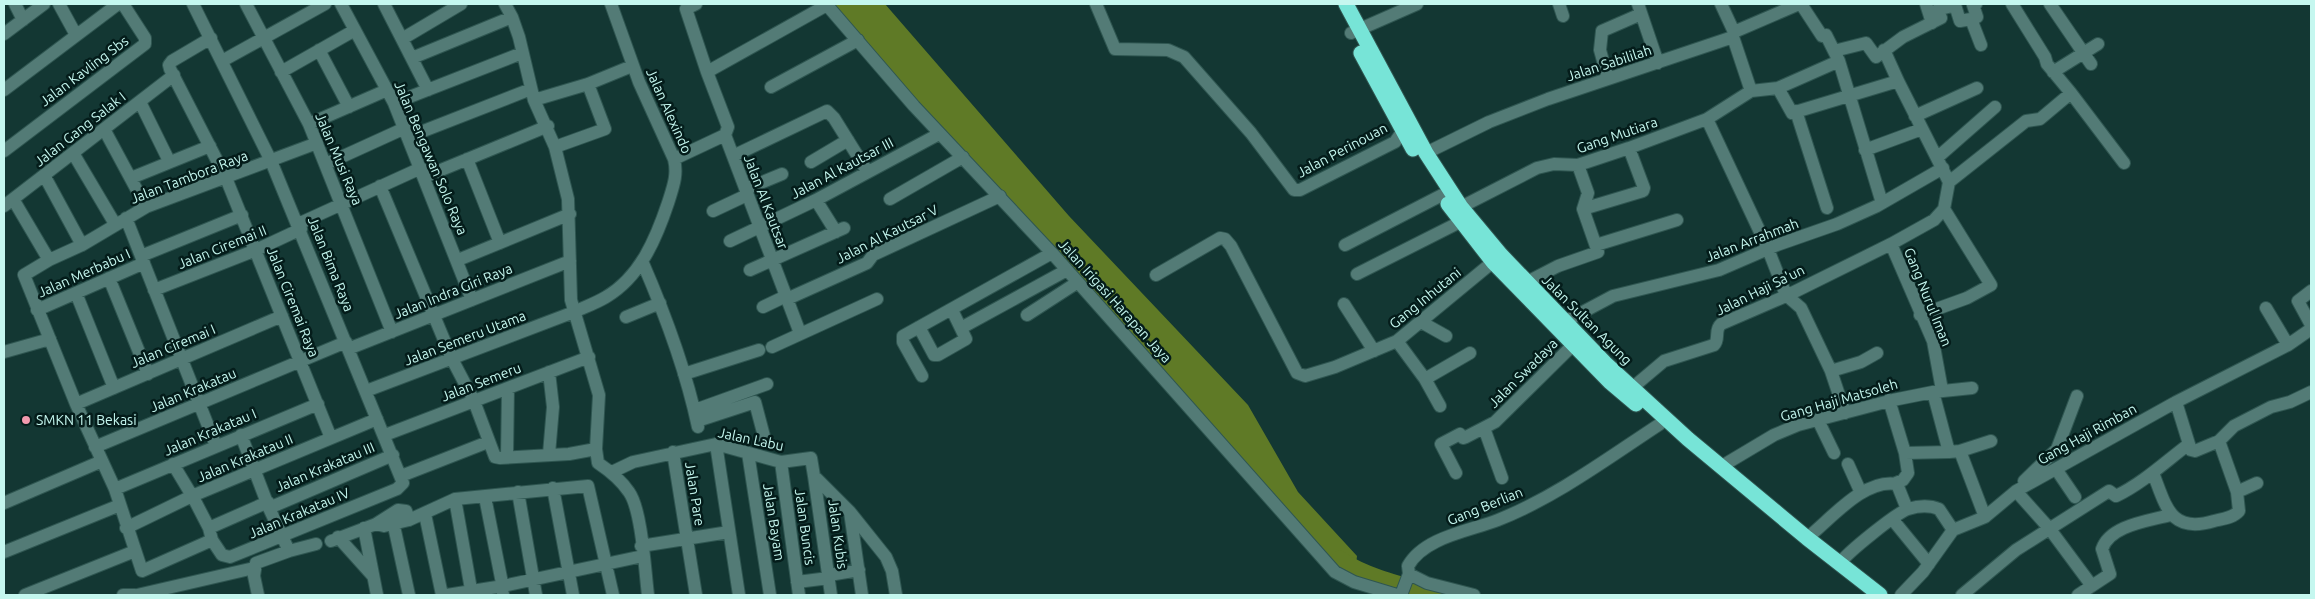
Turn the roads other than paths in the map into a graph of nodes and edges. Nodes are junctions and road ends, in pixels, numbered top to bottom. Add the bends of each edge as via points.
1 (15, 4) edge
2 (44, 4) edge
3 (59, 4) edge
4 (118, 4) edge
5 (123, 4) edge
6 (193, 4) edge
7 (247, 4) edge
8 (325, 4) edge
9 (341, 4) edge
10 (462, 4) edge
11 (505, 4) edge
12 (611, 4) edge
13 (696, 4) edge
14 (826, 4) edge
15 (1096, 4) edge
16 (1336, 4) edge
17 (1346, 4) edge
18 (1417, 4) edge
19 (1721, 4) edge
20 (1800, 4) edge
21 (1926, 4) edge
22 (1976, 4) edge
23 (2012, 4) edge
24 (2050, 4) edge
25 (388, 5) edge
26 (1642, 7) edge
27 (103, 9) edge
28 (512, 17) junction
29 (1971, 19) junction
30 (23, 20) junction
31 (1932, 23) junction
32 (354, 30) junction
33 (1354, 30) junction
34 (4, 34) edge
35 (1734, 34) junction
36 (76, 35) junction
37 (211, 38) junction
38 (264, 38) junction
39 (402, 39) junction
40 (858, 40) junction
41 (2098, 44) dead end
42 (1981, 45) dead end
43 (319, 50) junction
44 (1884, 50) junction
45 (522, 53) junction
46 (2084, 53) junction
47 (1837, 56) junction
48 (412, 58) junction
49 (222, 61) junction
50 (1658, 63) junction
51 (2091, 64) dead end
52 (632, 66) junction
53 (281, 72) junction
54 (706, 72) junction
55 (2053, 72) junction
56 (174, 76) junction
57 (1608, 79) junction
58 (1898, 81) junction
59 (588, 84) junction
60 (772, 87) dead end
61 (1778, 88) junction
62 (1977, 88) dead end
63 (4, 90) edge
64 (386, 90) junction
65 (428, 90) junction
66 (1751, 91) junction
67 (2071, 93) junction
68 (533, 95) junction
69 (1849, 96) junction
70 (140, 102) junction
71 (394, 103) junction
72 (349, 107) junction
73 (1995, 107) dead end
74 (1796, 111) junction
75 (1915, 116) junction
76 (1707, 119) junction
77 (309, 124) junction
78 (548, 126) junction
79 (1922, 129) junction
80 (104, 130) junction
81 (1402, 132) junction
82 (407, 133) junction
83 (939, 134) junction
84 (725, 135) junction
85 (848, 140) junction
86 (317, 143) junction
87 (210, 146) junction
88 (555, 147) junction
89 (1629, 148) junction
90 (1865, 150) junction
91 (4, 151) edge
92 (74, 153) junction
93 (1426, 153) junction
94 (733, 156) junction
95 (962, 157) junction
96 (468, 159) junction
97 (674, 159) junction
98 (170, 161) junction
99 (271, 161) junction
100 (811, 162) dead end
101 (1940, 163) junction
102 (2124, 163) dead end
103 (326, 164) junction
104 (1578, 165) junction
105 (867, 171) junction
106 (422, 172) junction
107 (782, 174) dead end
108 (44, 175) junction
109 (131, 178) junction
110 (226, 178) junction
111 (1950, 182) junction
112 (380, 186) junction
113 (747, 192) junction
114 (1442, 195) junction
115 (1000, 196) junction
116 (890, 199) dead end
117 (816, 200) junction
118 (8, 203) edge
119 (1882, 203) junction
120 (341, 204) junction
121 (146, 207) junction
122 (1461, 207) junction
123 (1827, 208) dead end
124 (1583, 209) junction
125 (1944, 209) junction
126 (713, 211) dead end
127 (570, 214) junction
128 (242, 215) junction
129 (1677, 220) dead end
130 (120, 221) junction
131 (1460, 222) junction
132 (300, 226) junction
133 (758, 229) junction
134 (730, 241) dead end
135 (500, 243) junction
136 (82, 244) junction
137 (1891, 244) junction
138 (1345, 245) dead end
139 (1596, 245) junction
140 (1768, 249) junction
141 (256, 250) junction
142 (1052, 253) junction
143 (142, 259) junction
144 (1497, 259) junction
145 (49, 260) junction
146 (458, 260) junction
147 (570, 261) junction
148 (642, 261) junction
149 (773, 261) junction
150 (750, 270) dead end
151 (1067, 270) junction
152 (1357, 274) dead end
153 (1156, 275) dead end
154 (109, 278) junction
155 (1078, 282) junction
156 (1527, 282) junction
157 (154, 290) junction
158 (2311, 291) edge
159 (76, 293) junction
160 (1786, 296) junction
161 (786, 297) junction
162 (877, 299) dead end
163 (472, 300) junction
164 (660, 303) junction
165 (1344, 304) dead end
166 (763, 307) dead end
167 (2266, 308) dead end
168 (38, 310) junction
169 (952, 310) junction
170 (574, 312) junction
171 (435, 314) junction
172 (1027, 315) dead end
173 (1920, 315) junction
174 (282, 316) junction
175 (626, 317) dead end
176 (1566, 321) junction
177 (1421, 322) junction
178 (2311, 325) edge
179 (919, 327) junction
180 (960, 328) junction
181 (2311, 329) edge
182 (392, 332) junction
183 (800, 333) junction
184 (1446, 336) dead end
185 (50, 338) junction
186 (1397, 341) junction
187 (1572, 345) junction
188 (2288, 345) junction
189 (347, 346) junction
190 (1374, 351) junction
191 (4, 352) edge
192 (1876, 353) dead end
193 (1470, 354) dead end
194 (589, 357) junction
195 (181, 359) junction
196 (452, 359) junction
197 (301, 361) junction
198 (1831, 371) junction
199 (548, 372) junction
200 (148, 374) junction
201 (684, 374) junction
202 (922, 376) dead end
203 (1425, 379) junction
204 (767, 384) dead end
205 (114, 388) junction
206 (508, 388) junction
207 (1632, 388) junction
208 (1972, 388) dead end
209 (366, 391) junction
210 (1938, 391) junction
211 (2311, 392) edge
212 (2077, 396) dead end
213 (1890, 400) junction
214 (474, 401) junction
215 (2176, 402) junction
216 (76, 404) junction
217 (199, 404) junction
218 (318, 404) junction
219 (1440, 406) dead end
220 (1845, 413) junction
221 (377, 419) junction
222 (697, 419) junction
223 (1818, 420) junction
224 (1660, 424) junction
225 (1484, 428) junction
226 (241, 435) junction
227 (384, 435) junction
228 (331, 438) junction
229 (765, 440) dead end
230 (1991, 441) dead end
231 (2219, 441) junction
232 (488, 442) junction
233 (716, 444) junction
234 (2189, 444) junction
235 (216, 446) junction
236 (95, 447) junction
237 (674, 452) junction
238 (1954, 452) junction
239 (748, 453) junction
240 (1834, 453) dead end
241 (1905, 453) junction
242 (550, 454) junction
243 (393, 455) junction
244 (597, 456) junction
245 (507, 457) junction
246 (102, 461) junction
247 (781, 462) junction
248 (173, 464) junction
249 (1848, 464) dead end
250 (1722, 466) junction
251 (2056, 468) junction
252 (255, 470) junction
253 (612, 472) junction
254 (1456, 473) dead end
255 (2153, 473) junction
256 (814, 476) junction
257 (1502, 478) dead end
258 (402, 480) junction
259 (1896, 483) junction
260 (2256, 483) dead end
261 (553, 488) junction
262 (115, 489) junction
263 (2016, 491) junction
264 (518, 492) junction
265 (2236, 492) junction
266 (1860, 493) junction
267 (192, 496) junction
268 (485, 497) junction
269 (2075, 497) dead end
270 (456, 499) junction
271 (4, 503) edge
272 (120, 505) junction
273 (268, 505) junction
274 (1907, 509) junction
275 (850, 512) junction
276 (426, 514) junction
277 (2170, 515) junction
278 (1985, 517) junction
279 (392, 519) junction
280 (1893, 520) junction
281 (370, 526) junction
282 (126, 528) junction
283 (2049, 528) junction
284 (1954, 530) junction
285 (729, 532) junction
286 (210, 534) junction
287 (283, 535) junction
288 (1807, 538) junction
289 (687, 540) junction
290 (316, 544) dead end
291 (135, 551) junction
292 (289, 551) junction
293 (4, 552) edge
294 (642, 556) junction
295 (1840, 563) junction
296 (1929, 564) junction
297 (254, 568) junction
298 (608, 568) junction
299 (858, 570) junction
300 (374, 576) junction
301 (569, 576) junction
302 (829, 576) junction
303 (797, 582) junction
304 (2092, 586) junction
305 (534, 587) edge
306 (1403, 587) edge
307 (503, 589) edge
308 (474, 594) edge
309 (25, 595) edge
310 (132, 595) edge
311 (258, 595) edge
312 (377, 595) edge
313 (409, 595) edge
314 (442, 595) edge
315 (447, 595) edge
316 (573, 595) edge
317 (613, 595) edge
318 (648, 595) edge
319 (696, 595) edge
320 (739, 595) edge
321 (770, 595) edge
322 (799, 595) edge
323 (832, 595) edge
324 (862, 595) edge
325 (896, 595) edge
326 (1474, 595) edge
327 (1866, 595) edge
328 (1880, 595) edge
329 (1901, 595) edge
330 (1962, 595) edge
331 (2078, 595) edge

1 - 30 street
2 - 30 street
3 - 36 street
4 - 27 street
5 - 91 street, Jalan Kavling Sbs via 146,38 145,44
6 - 37 street, Jalan Bima Raya
7 - 38 street, Jalan Musi Raya
8 - 38 street
9 - 32 street, Jalan Bengawan Solo Raya
10 - 39 street
11 - 28 street
12 - 52 street, Jalan Alexindo
13 - 54 street, Jalan Al Kautsar via 686,9
14 - 40 street, Jalan Irigasi Harapan Jaya
14 - 54 street
15 - 81 street, Jalan Perinouan via 1115,49 1168,50 1184,57 1251,133 1294,190 1300,190 1395,142
16 - 33 highway, Jalan Sultan Agung
17 - 33 highway, Jalan Sultan Agung
18 - 33 street
19 - 35 street
20 - 35 street, Jalan Sabililah
20 - 47 street via 1814,27 1822,36 1826,35
21 - 31 street
22 - 29 street via 1972,5 1977,17
23 - 55 street
24 - 46 street
25 - 39 street
26 - 50 street
26 - 57 street via 1602,31 1600,50
27 - 36 street
28 - 45 street
28 - 48 street
29 - 31 street via 1960,21 1955,5 1937,10 1941,18
29 - 42 street
30 - 34 street
31 - 44 street
32 - 43 street
32 - 64 street, Jalan Bengawan Solo Raya
33 - 81 highway, Jalan Sultan Agung
33 - 93 highway, Jalan Sultan Agung
35 - 50 street, Jalan Sabililah
35 - 66 street
36 - 63 street
37 - 49 street, Jalan Bima Raya
37 - 56 street via 172,61 169,65
38 - 49 street
38 - 53 street, Jalan Musi Raya
39 - 48 street
40 - 60 street
40 - 83 street, Jalan Irigasi Harapan Jaya
41 - 46 street
43 - 53 street
43 - 72 street
44 - 47 street via 1876,57 1866,43
44 - 58 street
45 - 65 street
45 - 68 street
46 - 51 street
46 - 55 street
47 - 61 street
47 - 69 street
48 - 65 street
49 - 99 street, Jalan Bima Raya
50 - 57 street, Jalan Sabililah
52 - 59 street
52 - 97 street, Jalan Alexindo
53 - 77 street, Jalan Musi Raya
54 - 84 street, Jalan Al Kautsar via 728,127
55 - 67 street
56 - 70 street, Jalan Gang Salak I
56 - 87 street, Jalan Ciremai Raya
57 - 93 street, Jalan Sabililah via 1489,122
58 - 69 street
58 - 75 street
59 - 68 street
59 - 88 street via 605,130
61 - 66 street
61 - 74 street via 1792,113
62 - 75 street
64 - 71 street, Jalan Bengawan Solo Raya
64 - 72 street
65 - 71 street
66 - 76 street, Gang Mutiara
67 - 102 street
67 - 111 street via 2040,119 2026,121
68 - 78 street
68 - 82 street
69 - 74 street
69 - 90 street
70 - 80 street, Jalan Gang Salak I
70 - 98 street
71 - 82 street, Jalan Bengawan Solo Raya
72 - 77 street
73 - 101 street, Jalan Arrahmah
74 - 123 street
75 - 79 street
76 - 89 street, Gang Mutiara
76 - 140 street
77 - 86 street, Jalan Musi Raya
78 - 88 street
78 - 96 street, Jalan Ciremai II
79 - 90 street
79 - 101 street
80 - 92 street, Jalan Gang Salak I
80 - 109 street
81 - 114 highway, Jalan Sultan Agung
82 - 103 street
82 - 106 street, Jalan Bengawan Solo Raya
83 - 95 street, Jalan Irigasi Harapan Jaya
83 - 105 street, Jalan Al Kautsar III
84 - 94 street, Jalan Al Kautsar
84 - 97 street
85 - 94 street via 827,112
85 - 100 street
85 - 105 street
86 - 99 street, Jalan Tambora Raya
86 - 103 street, Jalan Musi Raya
87 - 98 street
87 - 110 street, Jalan Ciremai Raya
88 - 127 street
89 - 104 street, Gang Mutiara
89 - 124 street via 1644,190
90 - 119 street
92 - 108 street, Jalan Gang Salak I
92 - 130 street, Jalan Merbabu I
93 - 122 highway, Jalan Sultan Agung
94 - 113 street, Jalan Al Kautsar
95 - 115 street, Jalan Irigasi Harapan Jaya
95 - 116 street
96 - 106 street, Jalan Ciremai II
96 - 135 street
97 - 148 street, Jalan Alexindo via 677,171 658,235
98 - 109 street
99 - 110 street, Jalan Tambora Raya
99 - 132 street, Jalan Bima Raya
101 - 111 street
101 - 119 street, Jalan Arrahmah
103 - 120 street, Jalan Musi Raya
104 - 122 street, Gang Mutiara via 1554,164 1537,168
104 - 124 street via 1588,193
105 - 117 street, Jalan Al Kautsar III
106 - 112 street, Jalan Ciremai II
106 - 146 street, Jalan Bengawan Solo Raya
107 - 113 street
108 - 118 street, Jalan Gang Salak I
108 - 136 street
109 - 121 street
110 - 121 street, Jalan Tambora Raya
110 - 128 street, Jalan Ciremai Raya
111 - 125 street
112 - 120 street, Jalan Ciremai II
112 - 171 street
113 - 126 street
113 - 133 street, Jalan Al Kautsar
114 - 131 highway, Jalan Sultan Agung
114 - 138 street
115 - 142 street, Jalan Irigasi Harapan Jaya
115 - 161 street, Jalan Al Kautsar V via 873,255 867,263
117 - 133 street, Jalan Al Kautsar III
117 - 149 street via 840,230
118 - 145 street
119 - 140 street, Jalan Arrahmah via 1837,224
120 - 132 street, Jalan Ciremai II
120 - 182 street, Jalan Musi Raya
121 - 130 street, Jalan Tambora Raya
122 - 144 highway, Jalan Sultan Agung
124 - 139 street
125 - 137 street, Jalan Haji Sa'un via 1934,220
125 - 173 street via 1991,286
127 - 135 street
127 - 147 street
128 - 141 street, Jalan Ciremai Raya
128 - 143 street
129 - 139 street
130 - 136 street, Jalan Tambora Raya
130 - 143 street, Jalan Merbabu I
131 - 144 highway, Jalan Sultan Agung
131 - 152 street
132 - 141 street, Jalan Ciremai II
132 - 189 street, Jalan Bima Raya
133 - 134 street, Jalan Al Kautsar III
133 - 149 street, Jalan Al Kautsar
135 - 146 street
136 - 145 street, Jalan Tambora Raya
137 - 160 street, Jalan Haji Sa'un
137 - 173 street, Gang Nurul Iman
139 - 156 street via 1597,254 1558,266
140 - 160 street
140 - 176 street, Jalan Arrahmah via 1703,275 1612,296
141 - 157 street, Jalan Ciremai II
141 - 174 street, Jalan Ciremai Raya
142 - 151 street, Jalan Irigasi Harapan Jaya
142 - 169 street
143 - 154 street, Jalan Merbabu I
143 - 157 street, Jalan Merbabu I
144 - 156 highway, Jalan Sultan Agung
144 - 177 street, Gang Inhutani
144 - 187 highway, Jalan Sultan Agung
145 - 168 street, Jalan Tambora Raya via 24,275
146 - 163 street, Jalan Bengawan Solo Raya
147 - 163 street, Jalan Indra Giri Raya
147 - 170 street
148 - 164 street
148 - 170 street, Jalan Alexindo via 618,289
149 - 150 street
149 - 161 street, Jalan Al Kautsar
151 - 155 street, Jalan Irigasi Harapan Jaya
151 - 180 street
153 - 190 street, Gang Inhutani via 1220,238 1224,239 1232,246 1297,373 1305,376 1335,368
154 - 159 street, Jalan Merbabu I
154 - 200 street
155 - 172 street
155 - 306 street, Jalan Irigasi Harapan Jaya via 1335,572 1354,582
156 - 176 highway, Jalan Sultan Agung
157 - 195 street, Jalan Merbabu I
158 - 178 street via 2298,301
159 - 168 street, Jalan Merbabu I
159 - 205 street
160 - 198 street via 1801,308
160 - 207 street, Jalan Haji Sa'un via 1721,324 1714,345 1661,363
161 - 166 street, Jalan Al Kautsar V
161 - 183 street, Jalan Al Kautsar
162 - 183 street
163 - 171 street, Jalan Indra Giri Raya
164 - 175 street
164 - 201 street
165 - 190 street
167 - 188 street
168 - 185 street
169 - 179 street
169 - 180 street
170 - 194 street
170 - 196 street, Jalan Semeru Utama
171 - 182 street, Jalan Indra Giri Raya
171 - 196 street
173 - 210 street, Gang Nurul Iman via 1933,342
174 - 195 street, Jalan Ciremai I
174 - 197 street, Jalan Ciremai Raya
176 - 207 highway, Jalan Sultan Agung
177 - 184 street
177 - 186 street, Gang Inhutani
179 - 180 street via 936,355 966,340
179 - 202 street via 903,336 902,340
181 - 188 street, Gang Haji Rimban
182 - 189 street, Jalan Indra Giri Raya
183 - 201 street
185 - 191 street
185 - 216 street
186 - 190 street, Gang Inhutani
186 - 203 street
187 - 224 highway, Jalan Sultan Agung
187 - 225 street, Jalan Swadaya via 1496,422
188 - 215 street, Gang Haji Rimban
189 - 197 street, Jalan Krakatau
189 - 209 street, Jalan Bima Raya
192 - 198 street via 1861,362
193 - 203 street
194 - 199 street, Jalan Semeru
194 - 244 street via 599,395
195 - 200 street, Jalan Ciremai I
195 - 217 street, Jalan Merbabu I
196 - 209 street, Jalan Semeru Utama
196 - 214 street
197 - 217 street, Jalan Krakatau
197 - 218 street, Jalan Ciremai Raya
198 - 220 street
199 - 206 street, Jalan Semeru
199 - 242 street via 554,407
200 - 205 street, Jalan Ciremai I
201 - 222 street
203 - 219 street
204 - 222 street
205 - 216 street, Jalan Ciremai I
206 - 214 street, Jalan Semeru
206 - 245 street
207 - 250 highway, Jalan Sultan Agung
208 - 210 street, Gang Haji Matsoleh
209 - 221 street, Jalan Bima Raya
210 - 213 street, Gang Haji Matsoleh
210 - 238 street, Gang Nurul Iman
211 - 231 street via 2241,422
212 - 263 street via 2057,448
213 - 220 street, Gang Haji Matsoleh
213 - 241 street
214 - 227 street, Jalan Semeru
214 - 232 street
215 - 234 street
215 - 251 street, Gang Haji Rimban
216 - 236 street
217 - 235 street, Jalan Merbabu I
217 - 236 street, Jalan Krakatau
218 - 226 street, Jalan Krakatau I
218 - 228 street, Jalan Ciremai Raya
220 - 223 street, Gang Haji Matsoleh
221 - 227 street, Jalan Bima Raya
221 - 228 street, Jalan Krakatau II
222 - 229 street via 755,402
223 - 240 street
223 - 250 street, Gang Haji Matsoleh via 1774,434
224 - 306 street, Gang Berlian via 1543,499 1498,520 1466,529 1421,551 1408,566
224 - 327 highway, Jalan Sultan Agung via 1803,546
225 - 254 street, Jalan Swadaya via 1442,443 1441,447
225 - 257 street
226 - 235 street, Jalan Krakatau I
226 - 252 street
227 - 243 street, Jalan Bima Raya
228 - 252 street, Jalan Krakatau II
230 - 238 street
231 - 234 street via 2195,451
231 - 265 street
232 - 245 street via 495,457
232 - 258 street, Jalan Krakatau IV
233 - 237 street, Jalan Labu
233 - 239 street, Jalan Labu
233 - 285 street
234 - 255 street
235 - 248 street, Jalan Krakatau I
236 - 246 street
237 - 253 street, Jalan Labu via 633,462
237 - 289 street, Jalan Pare
238 - 241 street
238 - 278 street, Gang Nurul Iman
239 - 247 street, Jalan Labu
239 - 321 street, Jalan Bayam
241 - 259 street via 1908,473
242 - 244 street
242 - 245 street
243 - 258 street, Jalan Bima Raya
243 - 273 street, Jalan Krakatau III
244 - 253 street
246 - 262 street
246 - 271 street
247 - 256 street, Jalan Labu via 811,458
247 - 303 street, Jalan Buncis
248 - 262 street, Jalan Krakatau I
248 - 267 street, Jalan Krakatau IV
249 - 266 street
250 - 288 highway, Jalan Sultan Agung
251 - 263 street, Gang Haji Rimban
251 - 269 street
252 - 267 street, Jalan Krakatau II
252 - 273 street
253 - 294 street via 630,494 639,523
255 - 277 street
255 - 283 street via 2117,496 2109,491
256 - 275 street, Jalan Labu
256 - 302 street, Jalan Kubis
258 - 287 street, Jalan Krakatau IV via 397,489
259 - 266 street via 1876,484
259 - 274 street
260 - 265 street
261 - 264 street
261 - 298 street via 585,485 591,489
261 - 301 street
262 - 272 street, Jalan Krakatau III
263 - 278 street, Gang Haji Rimban
263 - 283 street
264 - 268 street
264 - 305 street
265 - 277 street via 2238,511 2232,516 2196,525
266 - 288 street
267 - 282 street, Jalan Krakatau II
267 - 286 street, Jalan Krakatau IV
268 - 270 street
268 - 307 street
270 - 276 street
270 - 308 street
272 - 282 street, Jalan Krakatau III
272 - 293 street
273 - 286 street, Jalan Krakatau III
273 - 287 street
274 - 280 street
274 - 284 street via 1928,506 1939,509
275 - 299 street
275 - 325 street, Jalan Labu via 890,564
276 - 279 street via 409,520 403,510
276 - 314 street
277 - 304 street via 2108,537 2102,548 2110,574
278 - 284 street, Gang Haji Rimban
279 - 281 street
279 - 313 street
280 - 295 street via 1847,553
280 - 296 street
281 - 300 street
281 - 300 street via 334,539
282 - 291 street, Jalan Krakatau III
283 - 304 street
283 - 330 street via 2016,550
284 - 296 street
285 - 289 street
285 - 320 street
286 - 287 street, Jalan Krakatau IV via 222,555 230,557
286 - 291 street, Jalan Krakatau III via 142,571
287 - 292 street
288 - 295 highway, Jalan Sultan Agung
289 - 294 street, Jalan Pare
289 - 319 street, Jalan Pare
290 - 292 street
291 - 309 street
292 - 297 street via 260,561
294 - 298 street, Jalan Pare
294 - 318 street
295 - 328 highway, Jalan Sultan Agung
296 - 329 street
297 - 310 street
297 - 311 street
298 - 301 street, Jalan Pare
298 - 317 street
299 - 302 street
299 - 324 street
300 - 312 street
301 - 305 street, Jalan Pare
301 - 316 street
302 - 303 street
302 - 323 street, Jalan Kubis
303 - 322 street, Jalan Buncis
304 - 331 street
305 - 307 street, Jalan Pare
306 - 326 street, Jalan Irigasi Harapan Jaya via 1427,582
307 - 308 street, Jalan Pare
308 - 315 street, Jalan Pare

